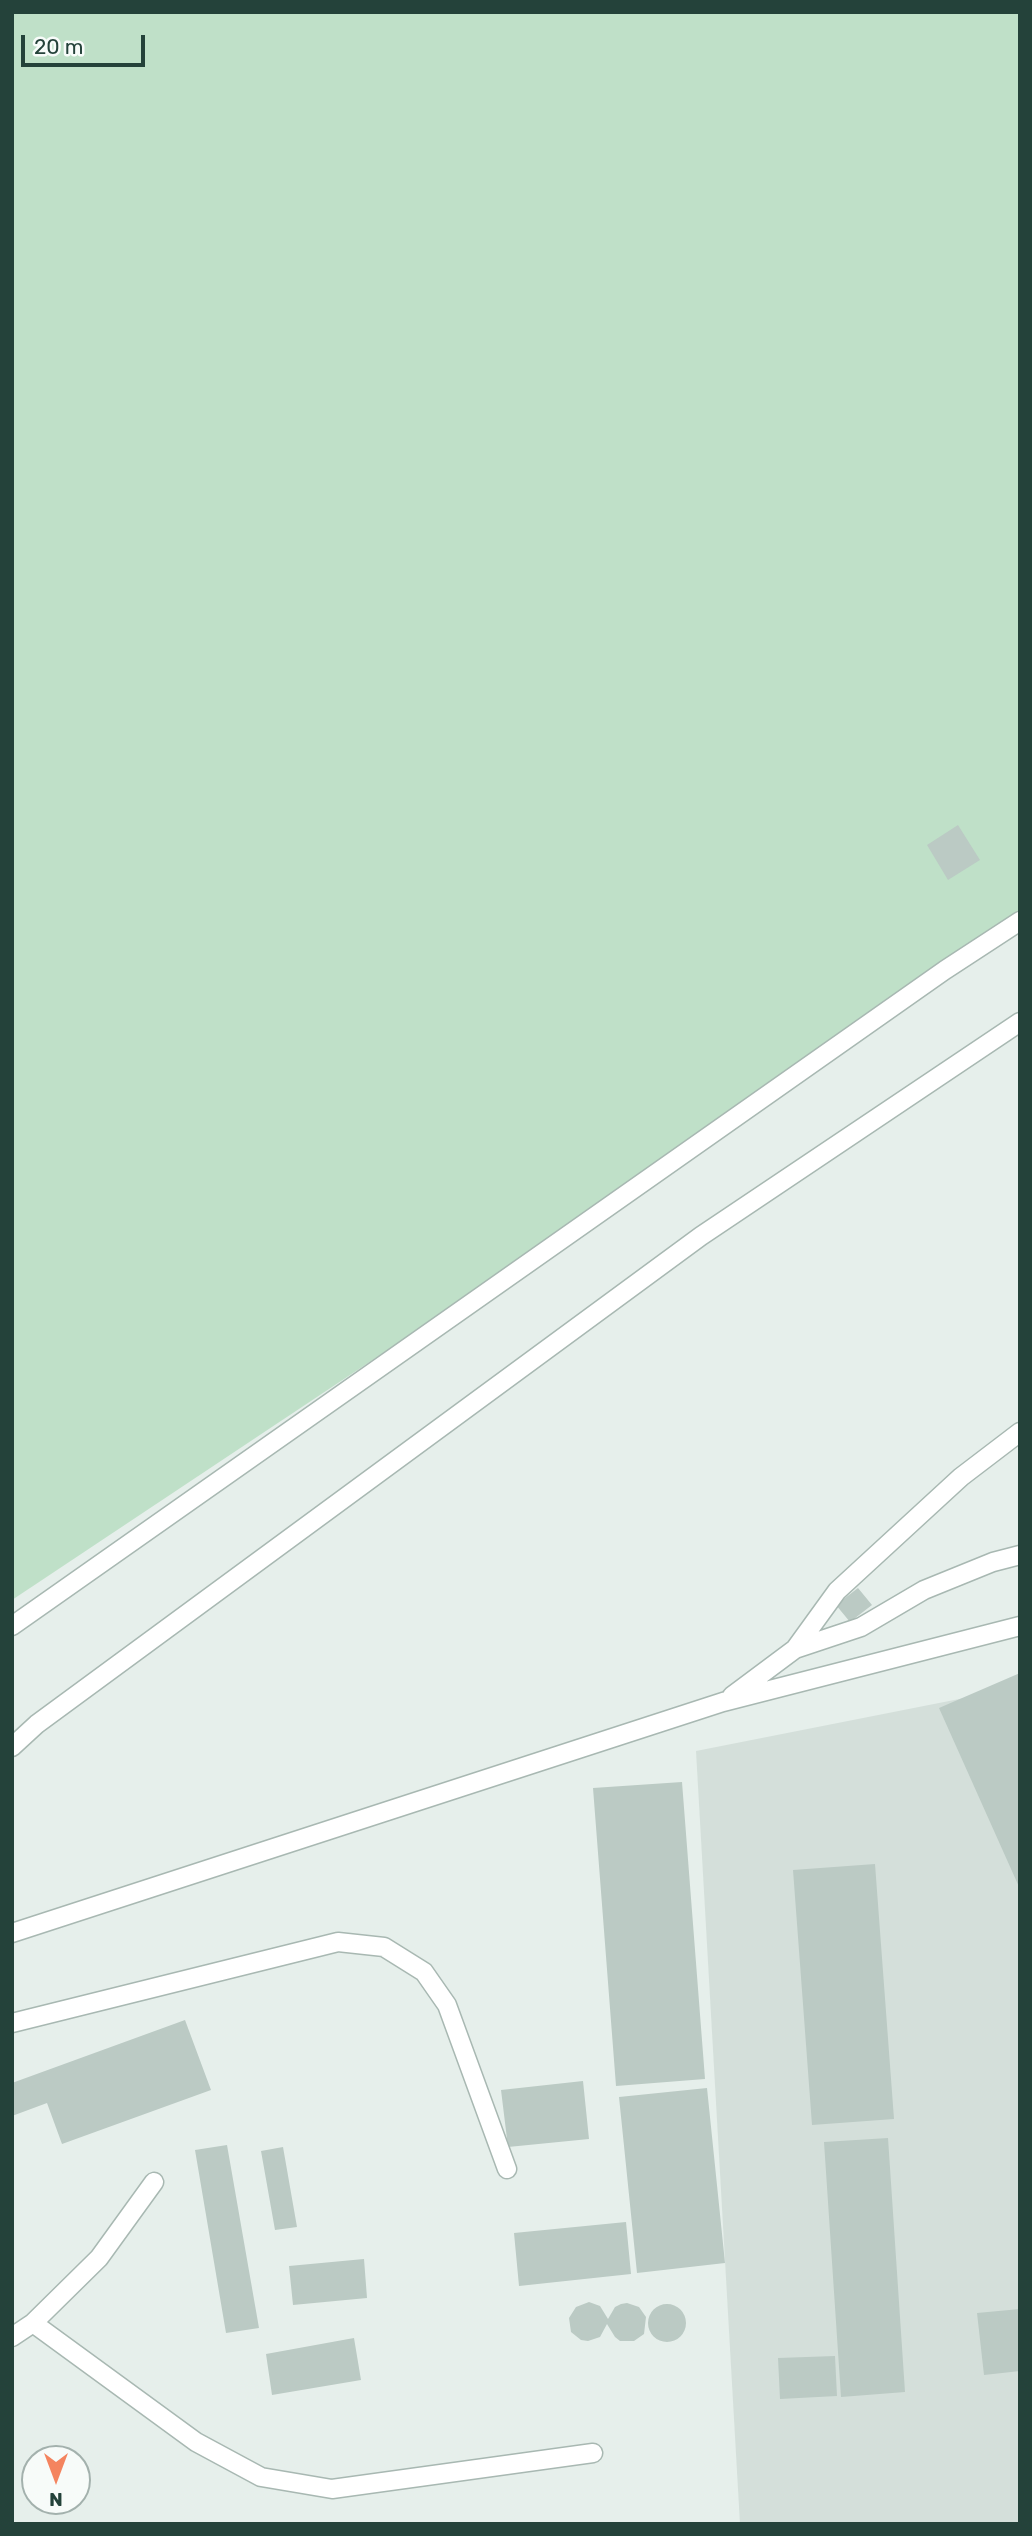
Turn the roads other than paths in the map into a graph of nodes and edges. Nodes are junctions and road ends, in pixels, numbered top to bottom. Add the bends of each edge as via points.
1 (1020, 921) edge
2 (1020, 1022) edge
3 (1020, 1432) edge
4 (1020, 1555) edge
5 (12, 1626) edge
6 (1020, 1626) edge
7 (795, 1649) junction
8 (723, 1702) junction
9 (12, 1747) edge
10 (12, 1933) edge
11 (12, 2023) edge
12 (507, 2169) dead end
13 (154, 2182) dead end
14 (33, 2323) junction
15 (12, 2337) edge
16 (593, 2453) dead end

1 - 5 lane
2 - 9 lane via 701,1236 37,1724
3 - 7 lane via 961,1477 837,1591
4 - 7 lane via 924,1590 861,1627
6 - 8 lane
7 - 8 lane
8 - 10 lane
11 - 12 lane via 338,1942 384,1947 424,1972 447,2006
13 - 14 lane via 99,2258
14 - 15 lane
14 - 16 lane via 195,2442 261,2477 332,2489

